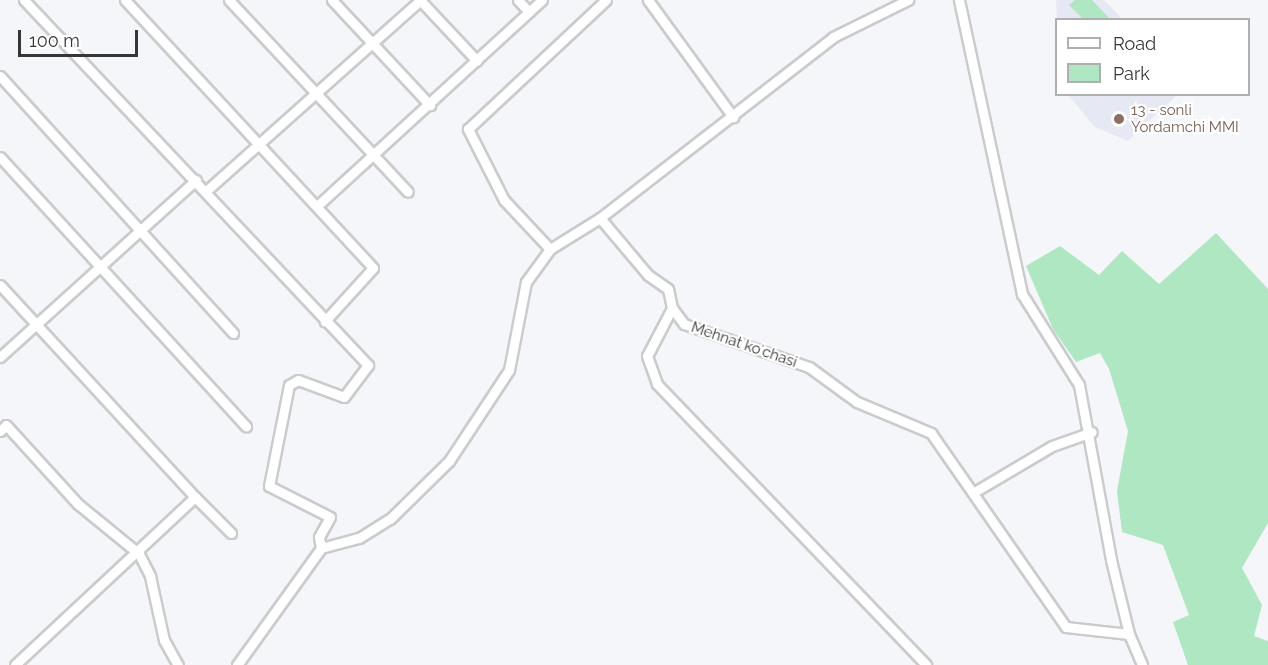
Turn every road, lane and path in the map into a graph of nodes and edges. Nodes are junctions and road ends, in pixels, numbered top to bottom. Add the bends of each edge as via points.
1 (24, 0) edge
2 (125, 0) edge
3 (229, 0) edge
4 (332, 0) edge
5 (436, 0) edge
6 (518, 0) edge
7 (542, 0) edge
8 (606, 0) edge
9 (648, 0) edge
10 (908, 0) edge
11 (959, 0) edge
12 (423, 3) edge
13 (894, 3) edge
14 (529, 12) junction
15 (374, 43) junction
16 (477, 61) junction
17 (0, 76) edge
18 (318, 93) junction
19 (430, 105) junction
20 (733, 117) junction
21 (261, 143) junction
22 (372, 155) junction
23 (0, 157) edge
24 (196, 180) junction
25 (206, 191) junction
26 (408, 192) dead end
27 (317, 206) junction
28 (600, 218) junction
29 (140, 231) junction
30 (550, 249) junction
31 (100, 268) junction
32 (0, 285) edge
33 (672, 308) junction
34 (325, 321) junction
35 (35, 323) junction
36 (233, 333) dead end
37 (0, 357) edge
38 (2, 425) edge
39 (246, 426) dead end
40 (1092, 432) junction
41 (976, 491) junction
42 (195, 497) junction
43 (231, 533) dead end
44 (321, 548) junction
45 (139, 554) junction
46 (1129, 634) junction
47 (15, 665) edge
48 (178, 665) edge
49 (237, 665) edge
50 (926, 665) edge
51 (1142, 665) edge

1 - 24 street
2 - 21 street
3 - 18 street
4 - 15 street
5 - 12 street
6 - 14 street
7 - 14 street
8 - 30 street via 468,129 504,200
9 - 20 street
10 - 13 street
11 - 40 street via 1022,294 1079,385
12 - 15 street
12 - 16 street
13 - 20 street via 832,36
14 - 16 street
15 - 18 street
15 - 19 street
16 - 19 street
17 - 29 street
18 - 21 street
18 - 22 street
19 - 22 street
20 - 28 street
21 - 25 street
21 - 27 street
22 - 26 street
22 - 27 street
23 - 31 street
24 - 25 street
24 - 29 street
25 - 34 street
27 - 34 street via 373,268
28 - 30 street
28 - 33 street, Mehnat koʻchasi via 648,275 668,289
29 - 31 street
29 - 36 street
30 - 44 street via 526,282 509,370 449,461 390,519 359,538
31 - 35 street
31 - 39 street
32 - 35 street
33 - 41 street, Mehnat koʻchasi via 684,324 809,367 857,402 931,433
33 - 50 street via 647,357 657,384
34 - 44 street via 368,365 344,397 291,383 269,483 330,517 319,537
35 - 37 street
35 - 42 street
38 - 45 street via 78,504
40 - 41 street via 1052,446
40 - 46 street
41 - 46 street, Mehnat koʻchasi via 1017,562 1066,627
42 - 43 street
42 - 45 street
44 - 49 street
45 - 47 street
45 - 48 street via 150,576 164,640
46 - 51 street

